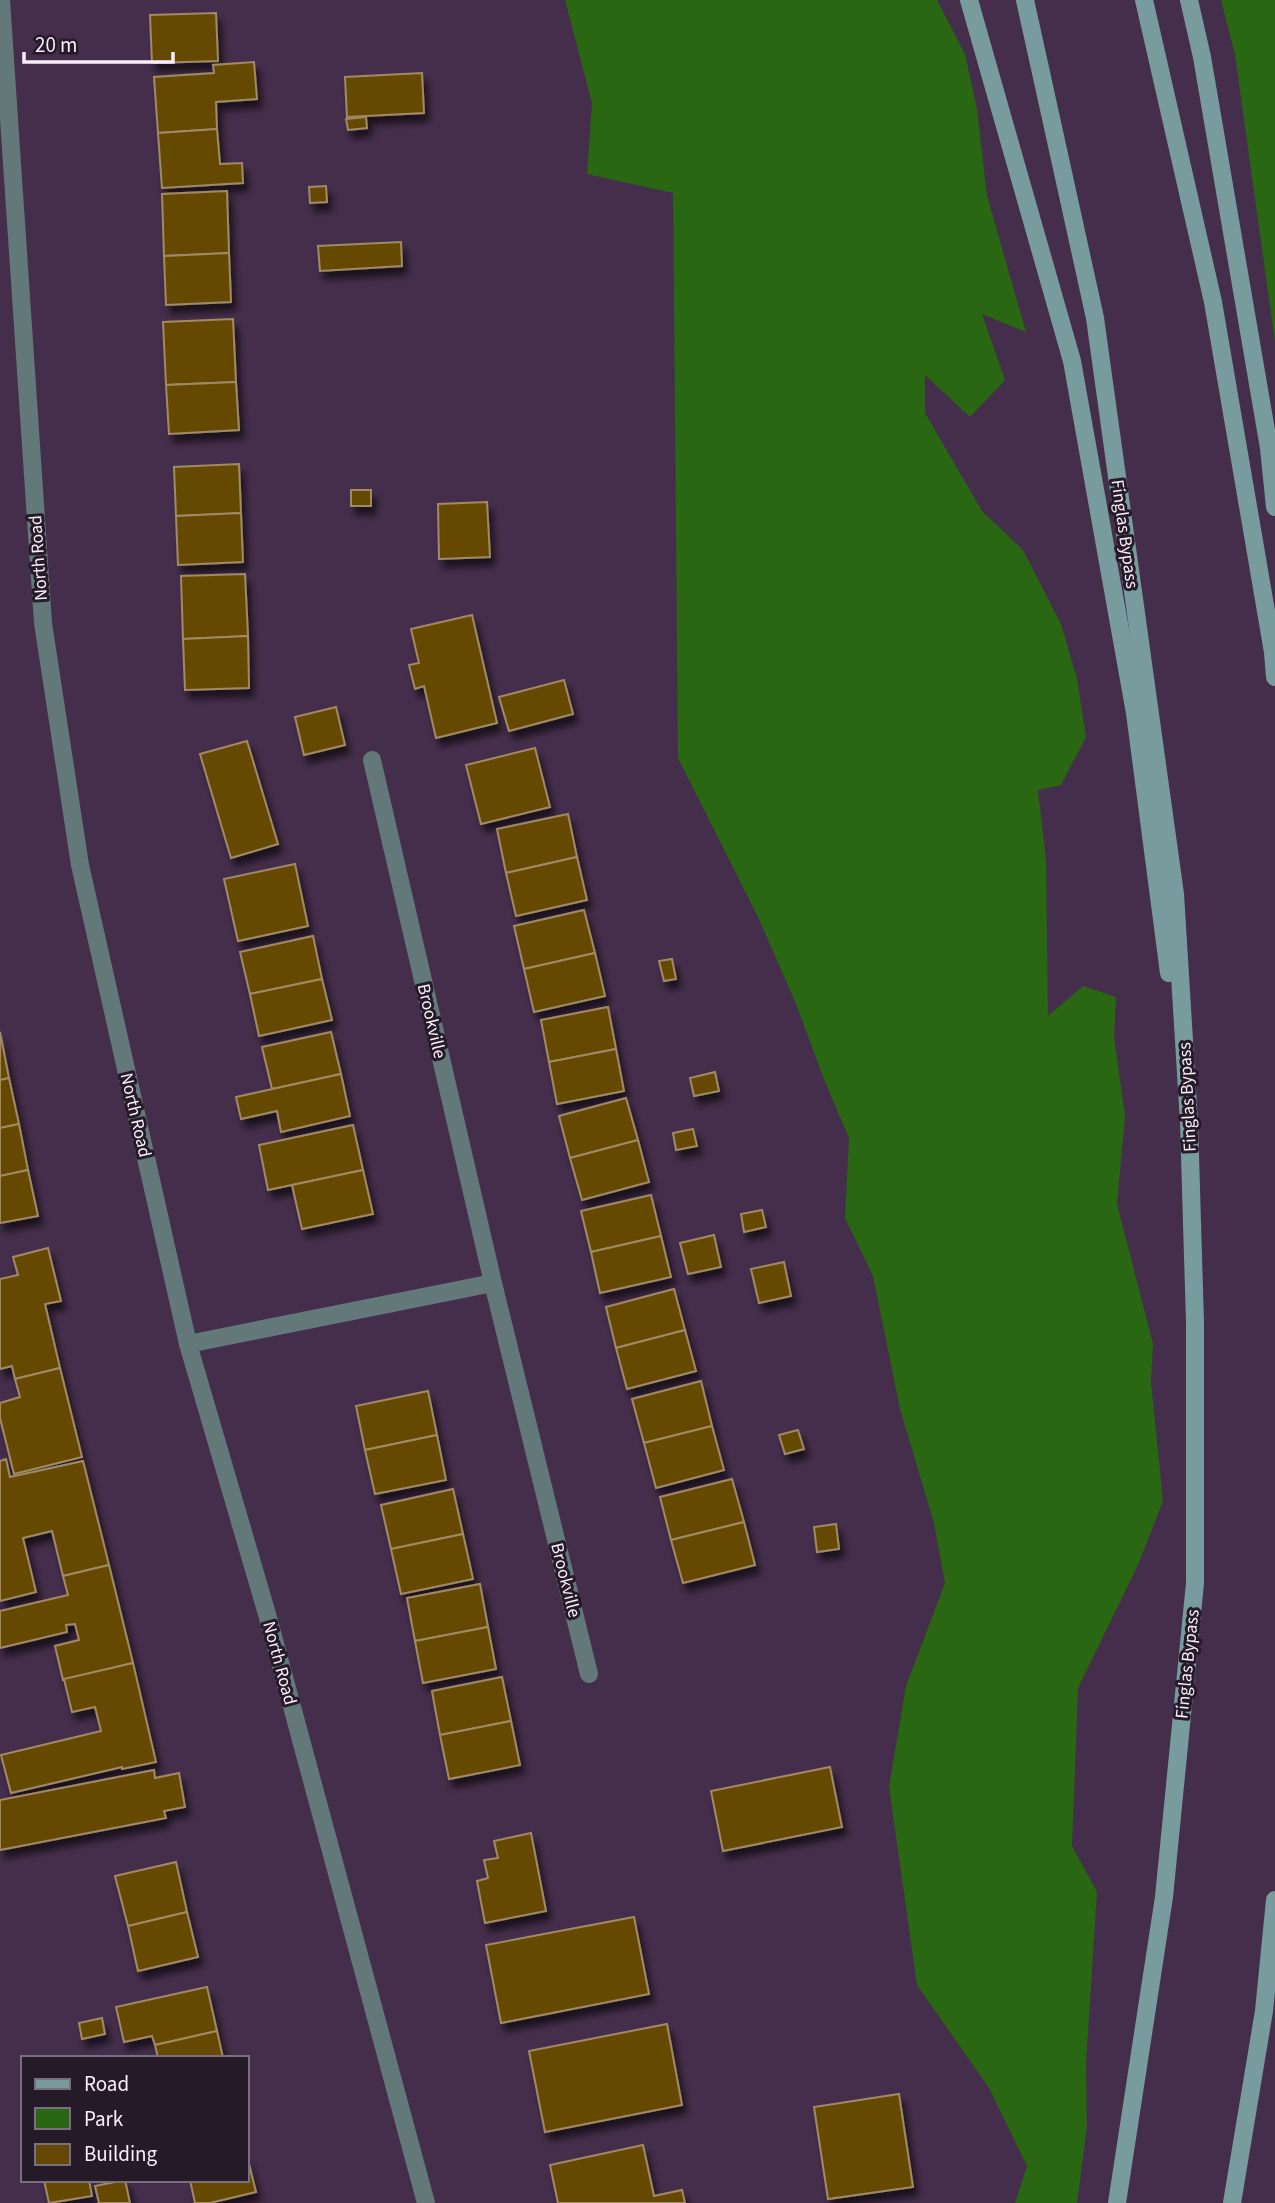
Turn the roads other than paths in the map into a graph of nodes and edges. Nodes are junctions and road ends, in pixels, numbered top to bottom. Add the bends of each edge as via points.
1 (1, 0) edge
2 (970, 0) edge
3 (1025, 0) edge
4 (1144, 0) edge
5 (1189, 0) edge
6 (1275, 507) edge
7 (1275, 677) edge
8 (372, 760) dead end
9 (1189, 1122) junction
10 (493, 1283) junction
11 (188, 1344) junction
12 (589, 1674) dead end
13 (1275, 1900) edge
14 (426, 2203) edge
15 (1116, 2203) edge
16 (1232, 2203) edge

1 - 11 street, North Road via 43,623 79,864
2 - 9 main road via 1072,361 1135,713
3 - 9 main road, Finglas Bypass via 1095,318 1175,894
4 - 7 main road via 1213,302
5 - 6 main road via 1262,407
8 - 10 street, Brookville
9 - 15 main road, Finglas Bypass via 1195,1583 1164,1897
10 - 11 street
10 - 12 street, Brookville
11 - 14 street, North Road via 267,1614
13 - 16 main road via 1264,2011

